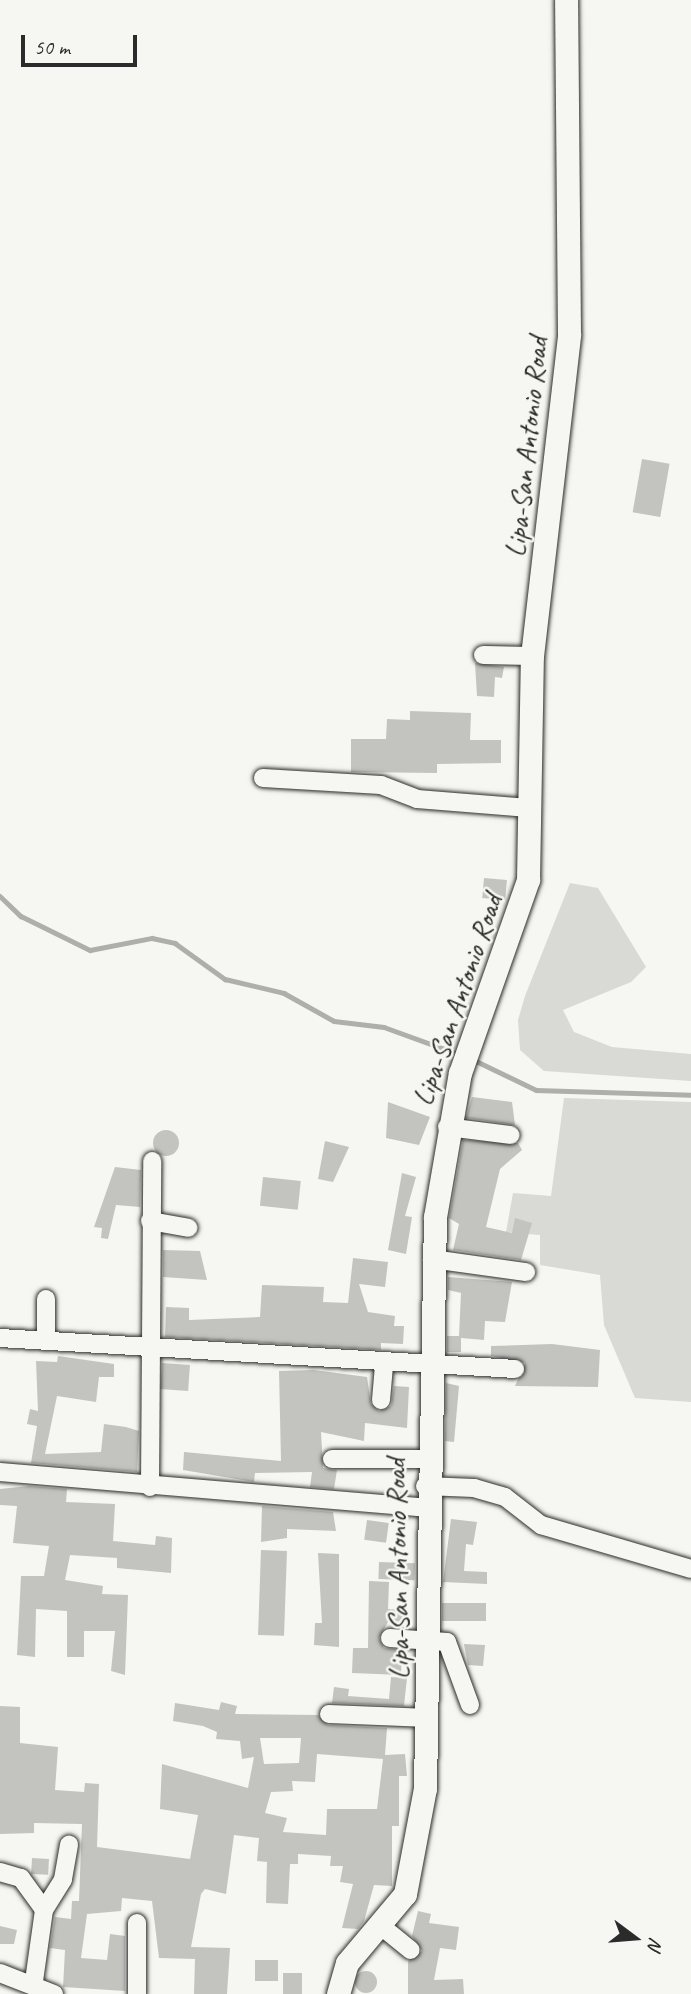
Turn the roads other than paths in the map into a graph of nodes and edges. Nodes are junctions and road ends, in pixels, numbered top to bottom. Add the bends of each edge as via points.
1 (566, 0) edge
2 (483, 655) dead end
3 (532, 656) junction
4 (263, 778) dead end
5 (528, 807) junction
6 (447, 1127) junction
7 (510, 1135) dead end
8 (152, 1161) dead end
9 (150, 1221) junction
10 (188, 1228) dead end
11 (432, 1259) junction
12 (526, 1272) dead end
13 (46, 1299) dead end
14 (0, 1338) edge
15 (46, 1340) junction
16 (155, 1346) junction
17 (384, 1363) junction
18 (429, 1366) junction
19 (515, 1368) dead end
20 (381, 1400) dead end
21 (426, 1459) junction
22 (332, 1460) dead end
23 (0, 1472) edge
24 (150, 1487) junction
25 (426, 1497) junction
26 (691, 1569) edge
27 (390, 1638) dead end
28 (428, 1639) junction
29 (470, 1704) dead end
30 (329, 1714) dead end
31 (429, 1718) junction
32 (69, 1845) dead end
33 (0, 1872) edge
34 (44, 1910) junction
35 (136, 1923) dead end
36 (381, 1926) junction
37 (411, 1950) dead end
38 (0, 1973) edge
39 (34, 1981) junction
40 (54, 1994) edge
41 (137, 1994) edge
42 (338, 1994) edge

1 - 3 main road, Lipa-San Antonio Road via 569,334
2 - 3 street
3 - 5 main road, Lipa-San Antonio Road
4 - 5 street via 381,785 417,799
5 - 6 main road, Lipa-San Antonio Road via 523,905 470,1042
6 - 7 street
6 - 11 main road, Lipa-San Antonio Road
8 - 9 street
9 - 10 street
9 - 16 street
11 - 12 street
11 - 18 main road, Lipa-San Antonio Road
13 - 15 street
14 - 15 street
15 - 16 street
16 - 17 street
16 - 24 street
17 - 18 street
17 - 20 street
18 - 19 street
18 - 21 main road, Lipa-San Antonio Road
21 - 22 street
21 - 25 main road, Lipa-San Antonio Road
23 - 24 street
24 - 25 street
25 - 26 street via 495,1494 541,1525
25 - 28 main road, Lipa-San Antonio Road
27 - 28 street
28 - 29 street via 447,1642
28 - 31 main road, Lipa-San Antonio Road
30 - 31 street
31 - 36 main road, Lipa-San Antonio Road via 412,1875
32 - 34 street via 63,1879
33 - 34 street via 21,1878
34 - 39 street
35 - 41 street
36 - 37 street
36 - 42 main road, Lipa-San Antonio Road via 347,1963
38 - 39 street
39 - 40 street

